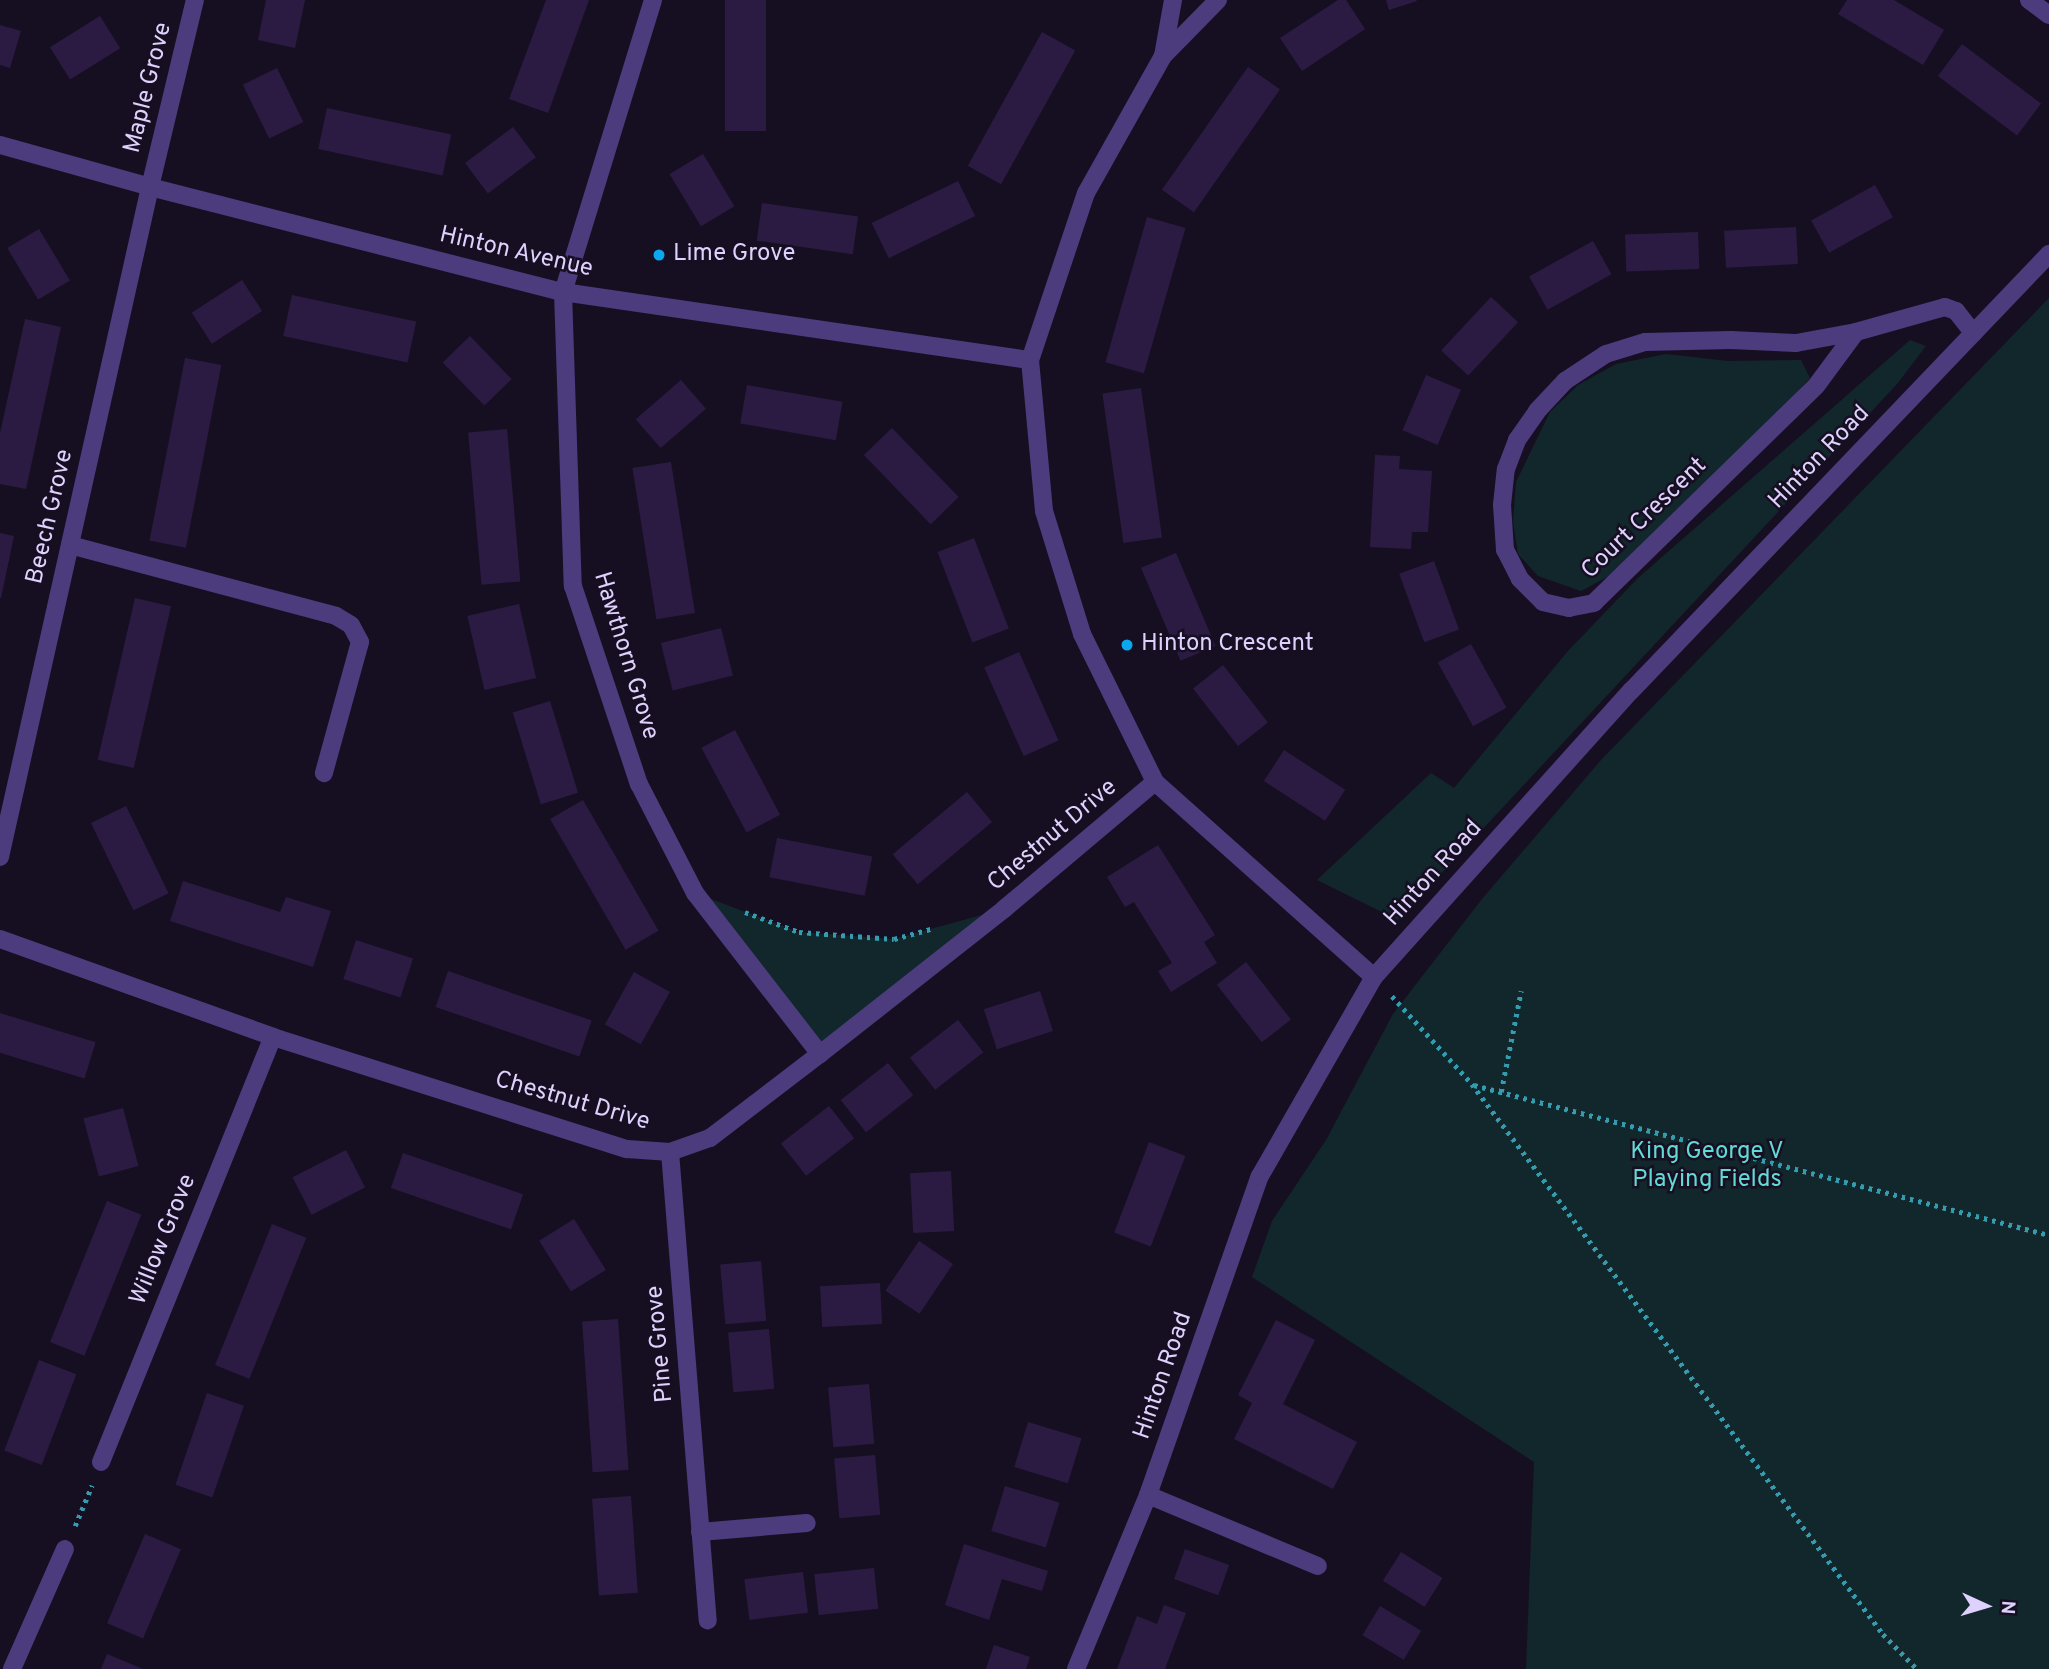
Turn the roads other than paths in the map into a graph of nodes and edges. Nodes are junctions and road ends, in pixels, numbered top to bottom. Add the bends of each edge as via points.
1 (195, 0) edge
2 (653, 0) edge
3 (1173, 0) edge
4 (1218, 0) edge
5 (2029, 0) edge
6 (2049, 15) edge
7 (1163, 56) junction
8 (0, 145) edge
9 (150, 187) junction
10 (2049, 254) edge
11 (563, 292) junction
12 (1856, 332) junction
13 (1973, 333) junction
14 (1030, 360) junction
15 (70, 545) junction
16 (324, 774) dead end
17 (1155, 782) junction
18 (0, 857) edge
19 (0, 939) edge
20 (1374, 978) junction
21 (273, 1037) junction
22 (820, 1054) junction
23 (670, 1152) junction
24 (101, 1462) road end
25 (1148, 1495) junction
26 (807, 1523) dead end
27 (700, 1532) junction
28 (65, 1549) road end
29 (1318, 1566) dead end
30 (708, 1620) dead end
31 (12, 1669) edge
32 (1076, 1669) edge

1 - 9 street, Maple Grove
2 - 11 street
3 - 7 street
4 - 7 street
5 - 6 street
7 - 14 street via 1086,193
8 - 9 street, Hinton Avenue
9 - 11 street, Hinton Avenue
9 - 15 street, Beech Grove
10 - 13 street, Hinton Road
11 - 14 street, Hinton Avenue
11 - 22 street, Hawthorn Grove via 573,586 639,784 695,892
12 - 12 street, Court Crescent via 1796,343 1645,342 1606,354 1565,381 1517,440 1506,469 1505,550 1520,579 1543,602 1569,608 1594,603 1816,386
12 - 13 street, Court Crescent via 1945,307 1956,311
13 - 20 street, Hinton Road via 1631,691
14 - 17 street via 1044,511 1082,634
15 - 16 street via 336,616 351,625 360,642
15 - 18 street, Beech Grove
17 - 20 street
17 - 22 street, Chestnut Drive
19 - 21 street, Chestnut Drive
20 - 25 street, Hinton Road via 1260,1176
21 - 23 street, Chestnut Drive via 627,1149
21 - 24 street, Willow Grove
22 - 23 street, Chestnut Drive via 710,1138
23 - 27 street, Pine Grove
25 - 29 street
25 - 32 street, Hinton Road
26 - 27 street
27 - 30 street, Pine Grove
28 - 31 street

